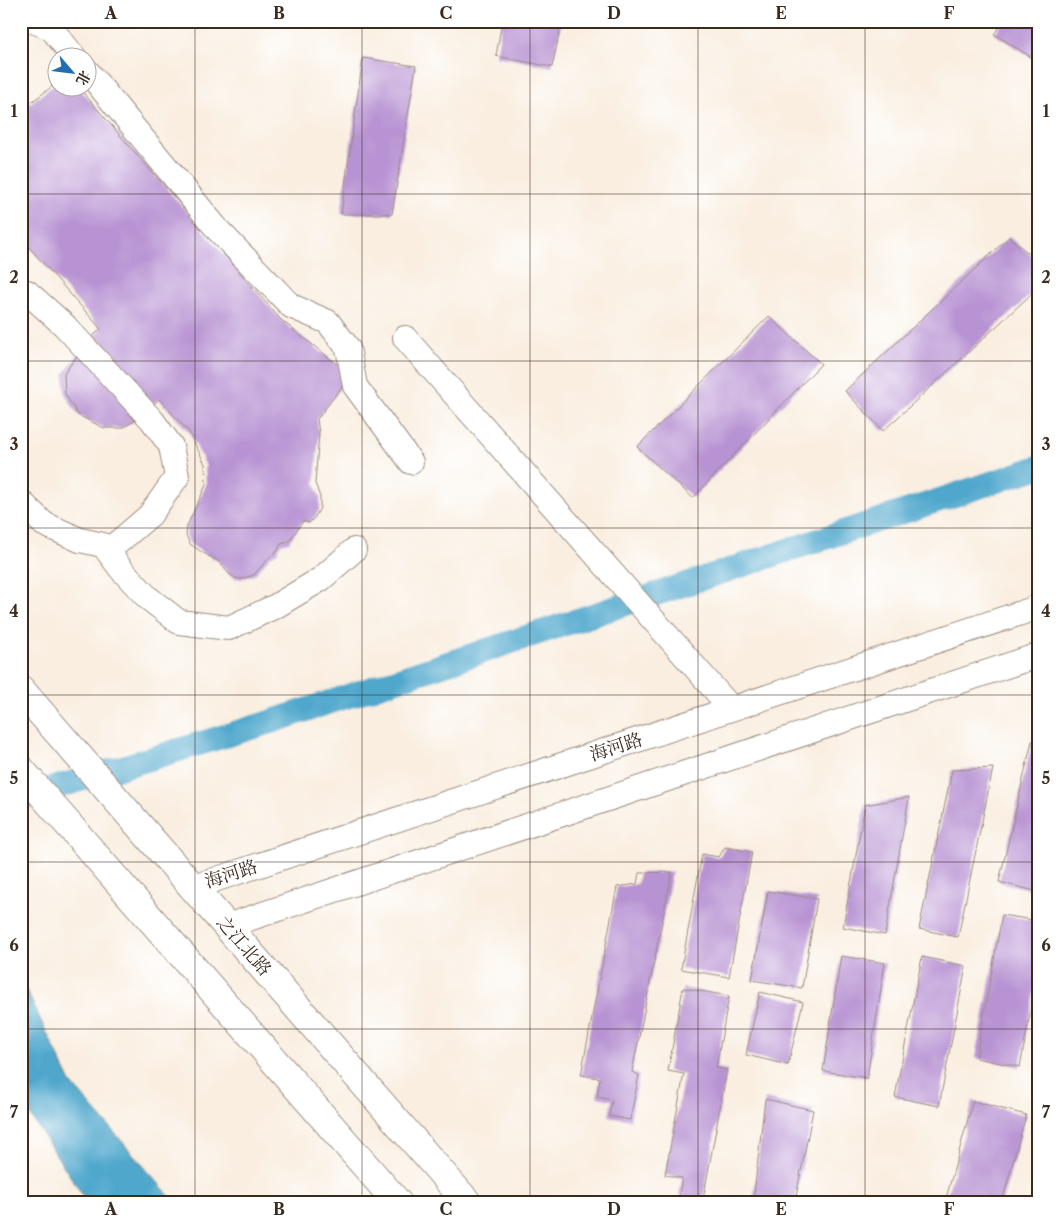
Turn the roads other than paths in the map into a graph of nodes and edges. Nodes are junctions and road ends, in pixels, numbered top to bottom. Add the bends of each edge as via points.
1 (33, 21) edge
2 (67, 48) edge
3 (98, 84) edge
4 (21, 293) edge
5 (405, 338) dead end
6 (411, 462) dead end
7 (21, 502) edge
8 (354, 550) dead end
9 (108, 551) junction
10 (1039, 606) edge
11 (1039, 656) edge
12 (21, 690) edge
13 (731, 708) junction
14 (27, 777) edge
15 (193, 887) junction
16 (226, 926) junction
17 (397, 1202) edge
18 (467, 1202) edge

1 - 2 street via 50,28
3 - 6 street via 225,237 291,306 328,322 348,348 355,386
4 - 9 street via 27,292 64,324 152,420 170,446 176,477 150,516
5 - 13 street
7 - 9 street via 44,524 80,540 103,545
8 - 9 street via 321,579 276,606 229,628 179,622 147,597
10 - 13 street, 海河路
11 - 16 street
12 - 15 main road, 之江北路
13 - 15 street, 海河路
14 - 17 main road
15 - 16 main road, 之江北路
16 - 18 main road, 之江北路

